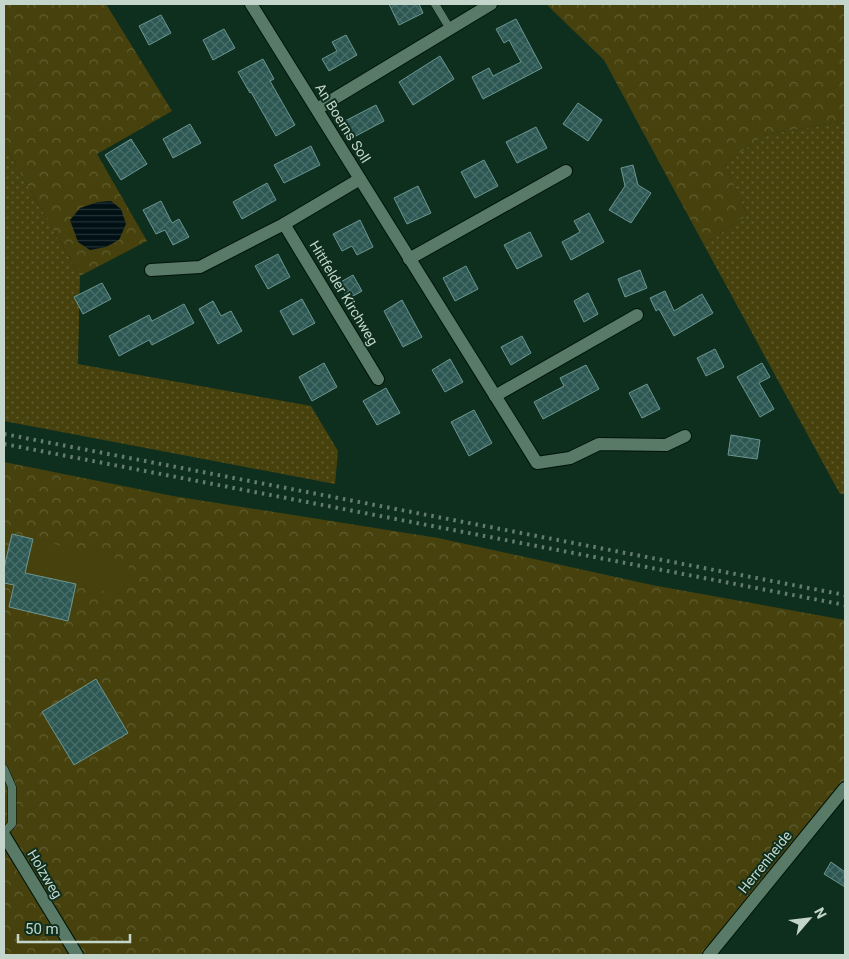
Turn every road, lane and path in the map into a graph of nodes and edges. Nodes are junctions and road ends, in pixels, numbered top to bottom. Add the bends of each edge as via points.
1 (251, 4) edge
2 (435, 4) edge
3 (491, 4) edge
4 (450, 29) junction
5 (317, 109) junction
6 (566, 171) dead end
7 (360, 179) junction
8 (284, 224) junction
9 (409, 259) junction
10 (151, 270) dead end
11 (637, 315) dead end
12 (378, 379) dead end
13 (495, 396) junction
14 (685, 436) dead end
15 (4, 769) edge
16 (845, 788) edge
17 (4, 833) edge
18 (77, 955) edge
19 (709, 955) edge

1 - 5 street, An Boerns Soll
2 - 4 lane
3 - 4 street
4 - 5 street
5 - 7 street, An Boerns Soll
6 - 9 street
7 - 8 street
7 - 9 street, An Boerns Soll
8 - 10 street via 200,267
8 - 12 street, Hittfelder Kirchweg
9 - 13 street, An Boerns Soll
11 - 13 street
13 - 14 street, An Boerns Soll via 537,463 570,458 599,444 666,446
15 - 17 lane via 12,787 12,824
16 - 19 street, Herrenheide
17 - 18 street, Holzweg

